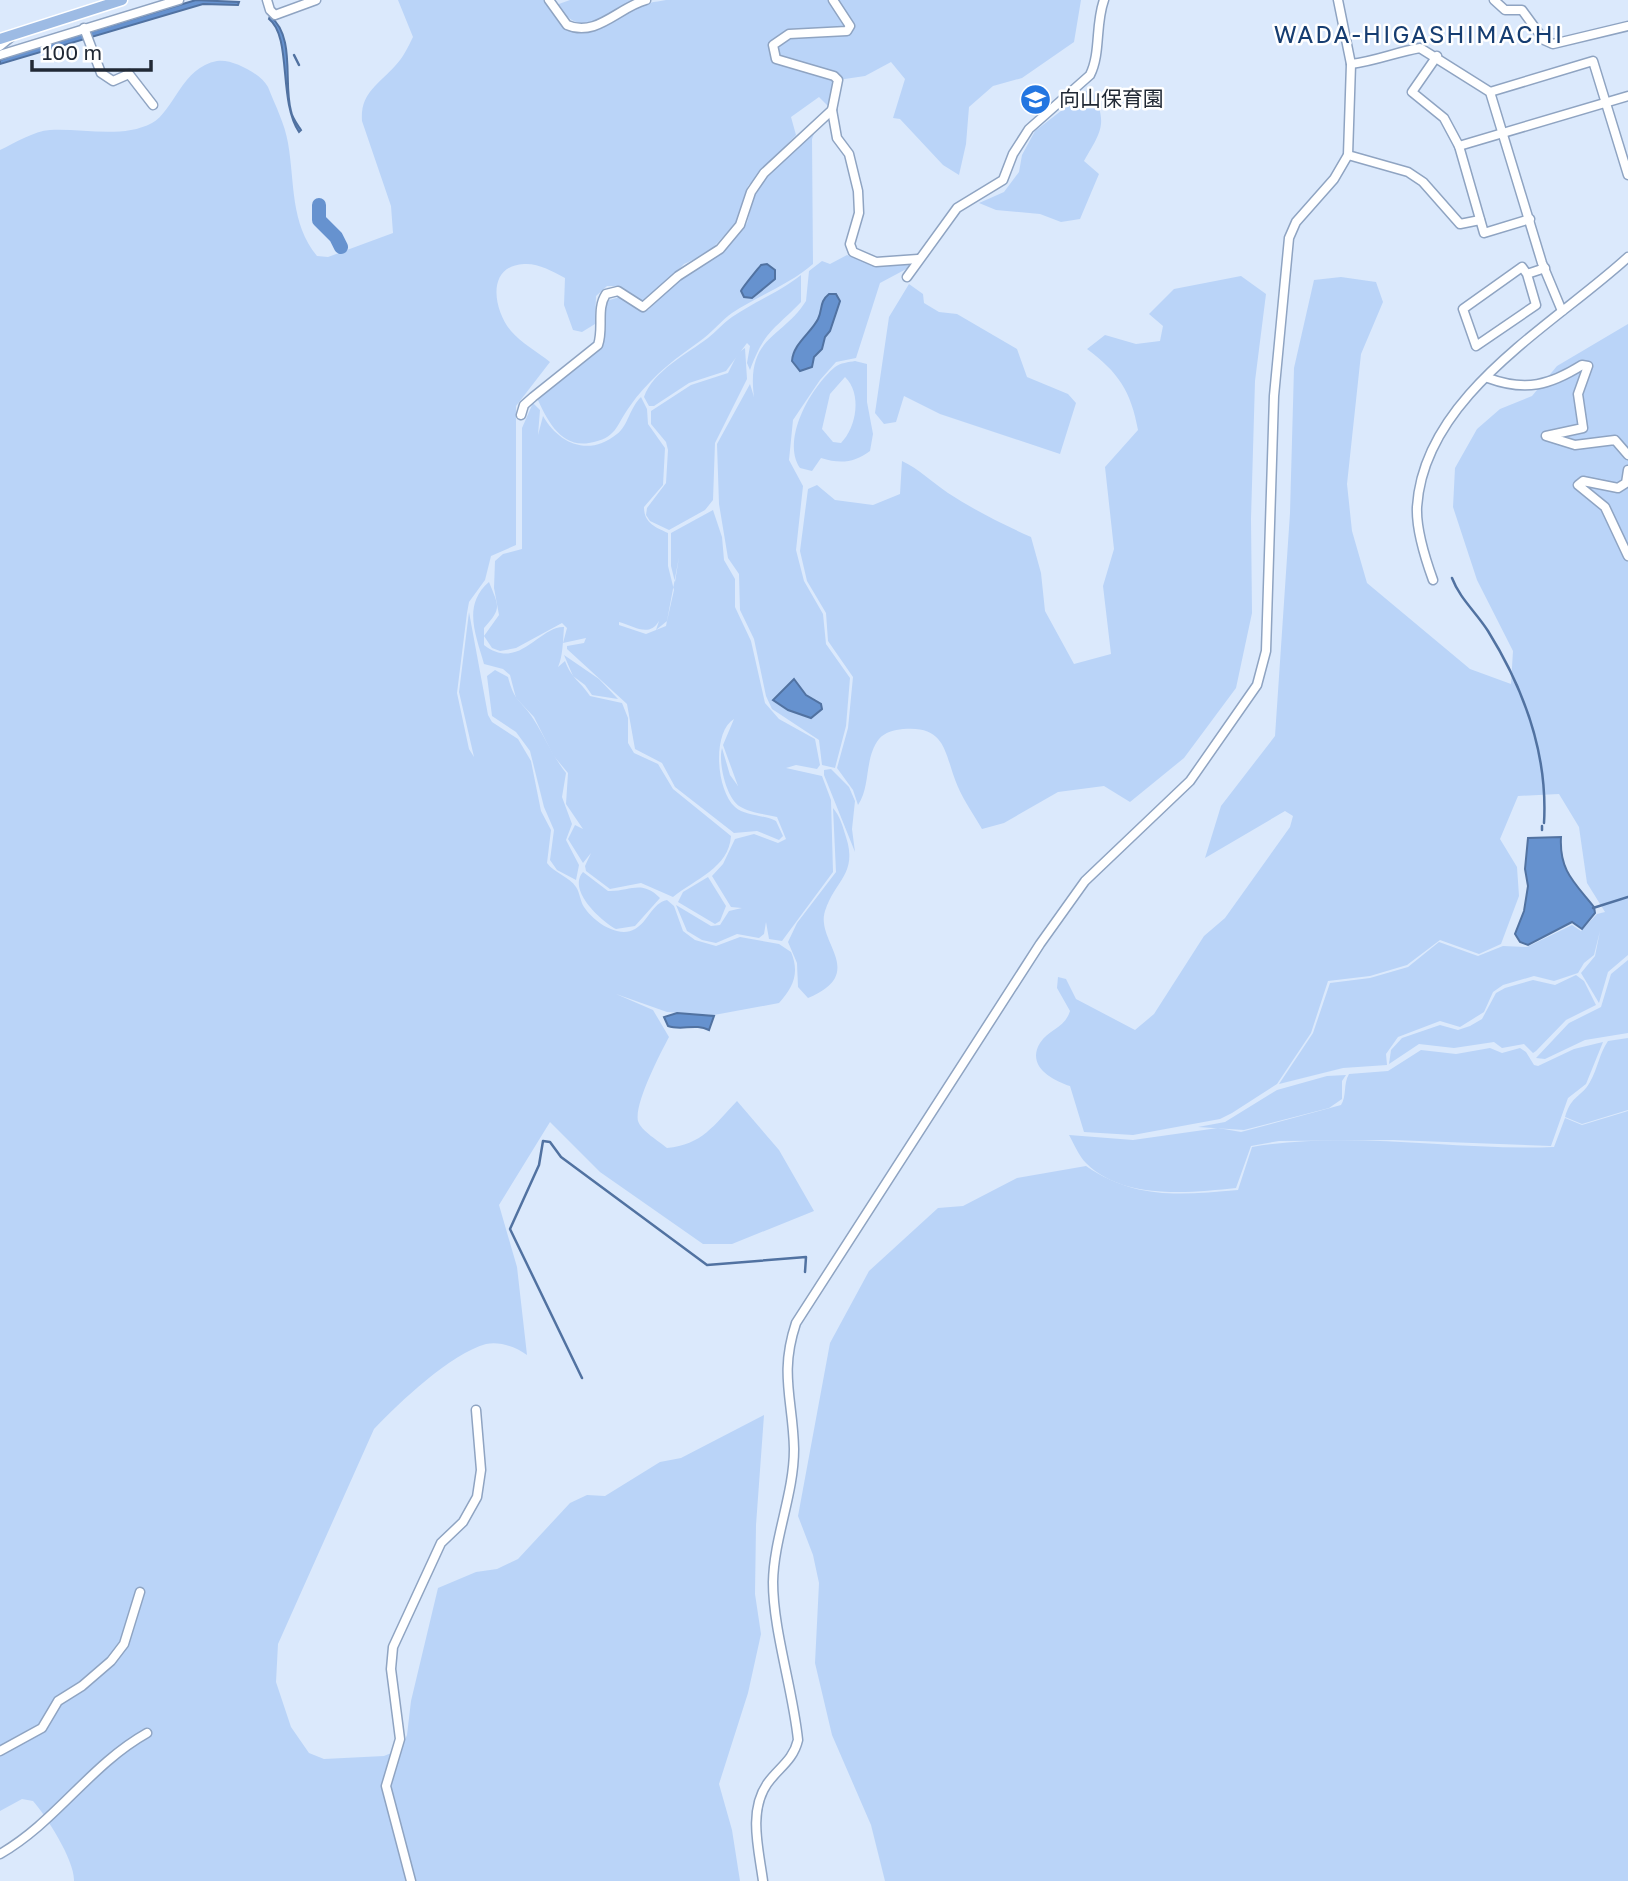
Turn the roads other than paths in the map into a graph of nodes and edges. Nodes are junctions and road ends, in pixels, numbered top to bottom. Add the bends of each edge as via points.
1 (122, 0) edge
2 (179, 0) edge
3 (267, 0) edge
4 (316, 0) edge
5 (549, 0) edge
6 (646, 0) edge
7 (833, 0) edge
8 (1104, 0) edge
9 (1338, 0) edge
10 (1494, 0) edge
11 (98, 2) edge
12 (1628, 26) edge
13 (84, 28) junction
14 (13, 35) junction
15 (0, 39) edge
16 (0, 46) edge
17 (0, 55) edge
18 (1437, 56) junction
19 (1351, 64) junction
20 (1490, 92) junction
21 (1628, 96) edge
22 (1606, 102) junction
23 (153, 104) dead end
24 (832, 110) junction
25 (1503, 132) junction
26 (1459, 146) junction
27 (1348, 155) junction
28 (1628, 175) edge
29 (1530, 219) junction
30 (1480, 220) junction
31 (1628, 257) edge
32 (918, 259) junction
33 (1545, 268) junction
34 (1527, 274) junction
35 (907, 277) dead end
36 (1562, 311) junction
37 (1488, 378) junction
38 (520, 415) dead end
39 (1628, 455) edge
40 (1628, 470) edge
41 (1628, 556) edge
42 (1433, 580) dead end
43 (476, 1410) dead end
44 (140, 1592) dead end
45 (147, 1734) dead end
46 (0, 1751) edge
47 (0, 1854) edge
48 (411, 1881) edge
49 (762, 1881) edge

1 - 11 main road
2 - 13 street
3 - 4 street via 275,15
5 - 6 street via 567,25 585,29
7 - 24 street via 850,26 847,32 789,33 773,45 776,59 834,76 839,87
8 - 32 street via 1095,38 1096,64 1090,75 1029,129 1003,180 957,208
9 - 19 street
10 - 12 street via 1505,10 1522,10 1544,40 1553,44
11 - 14 main road
13 - 17 street
13 - 23 street via 101,74 113,81 129,74
14 - 15 main road
14 - 16 street
18 - 19 street via 1420,48
18 - 20 street
18 - 26 street via 1412,92 1444,118
19 - 27 street
20 - 22 street via 1593,61
20 - 25 street
21 - 22 street
22 - 25 street
22 - 28 street
24 - 32 street via 837,138 849,155 858,191 859,213 850,244 853,252 876,262
24 - 38 street via 764,173 751,192 740,225 720,249 678,276 643,307 618,291 606,294 601,302 598,345 538,392
25 - 26 street
25 - 29 street
26 - 30 street
27 - 30 street via 1408,172 1423,182 1460,224
27 - 49 street via 1334,179 1296,222 1289,238 1274,396 1266,651 1257,685 1190,781 1078,892 1040,944 796,1323 785,1365 794,1450 773,1584 798,1740 794,1755 759,1800
29 - 30 street via 1484,233
29 - 33 street
31 - 36 street
32 - 35 street
33 - 34 street
33 - 36 street
34 - 34 street via 1536,305 1476,346 1463,309 1522,267
36 - 37 street
37 - 39 street via 1521,386 1552,383 1588,366 1578,394 1583,428 1546,436 1575,445 1615,440
37 - 42 street via 1457,405 1438,437 1423,477 1418,526
40 - 41 street via 1626,483 1618,488 1584,481 1578,485 1605,507
43 - 48 street via 481,1470 477,1497 463,1522 441,1543 393,1647 391,1669 400,1738 386,1786
44 - 46 street via 124,1644 111,1661 58,1700 42,1728
45 - 47 street via 106,1760 74,1794

